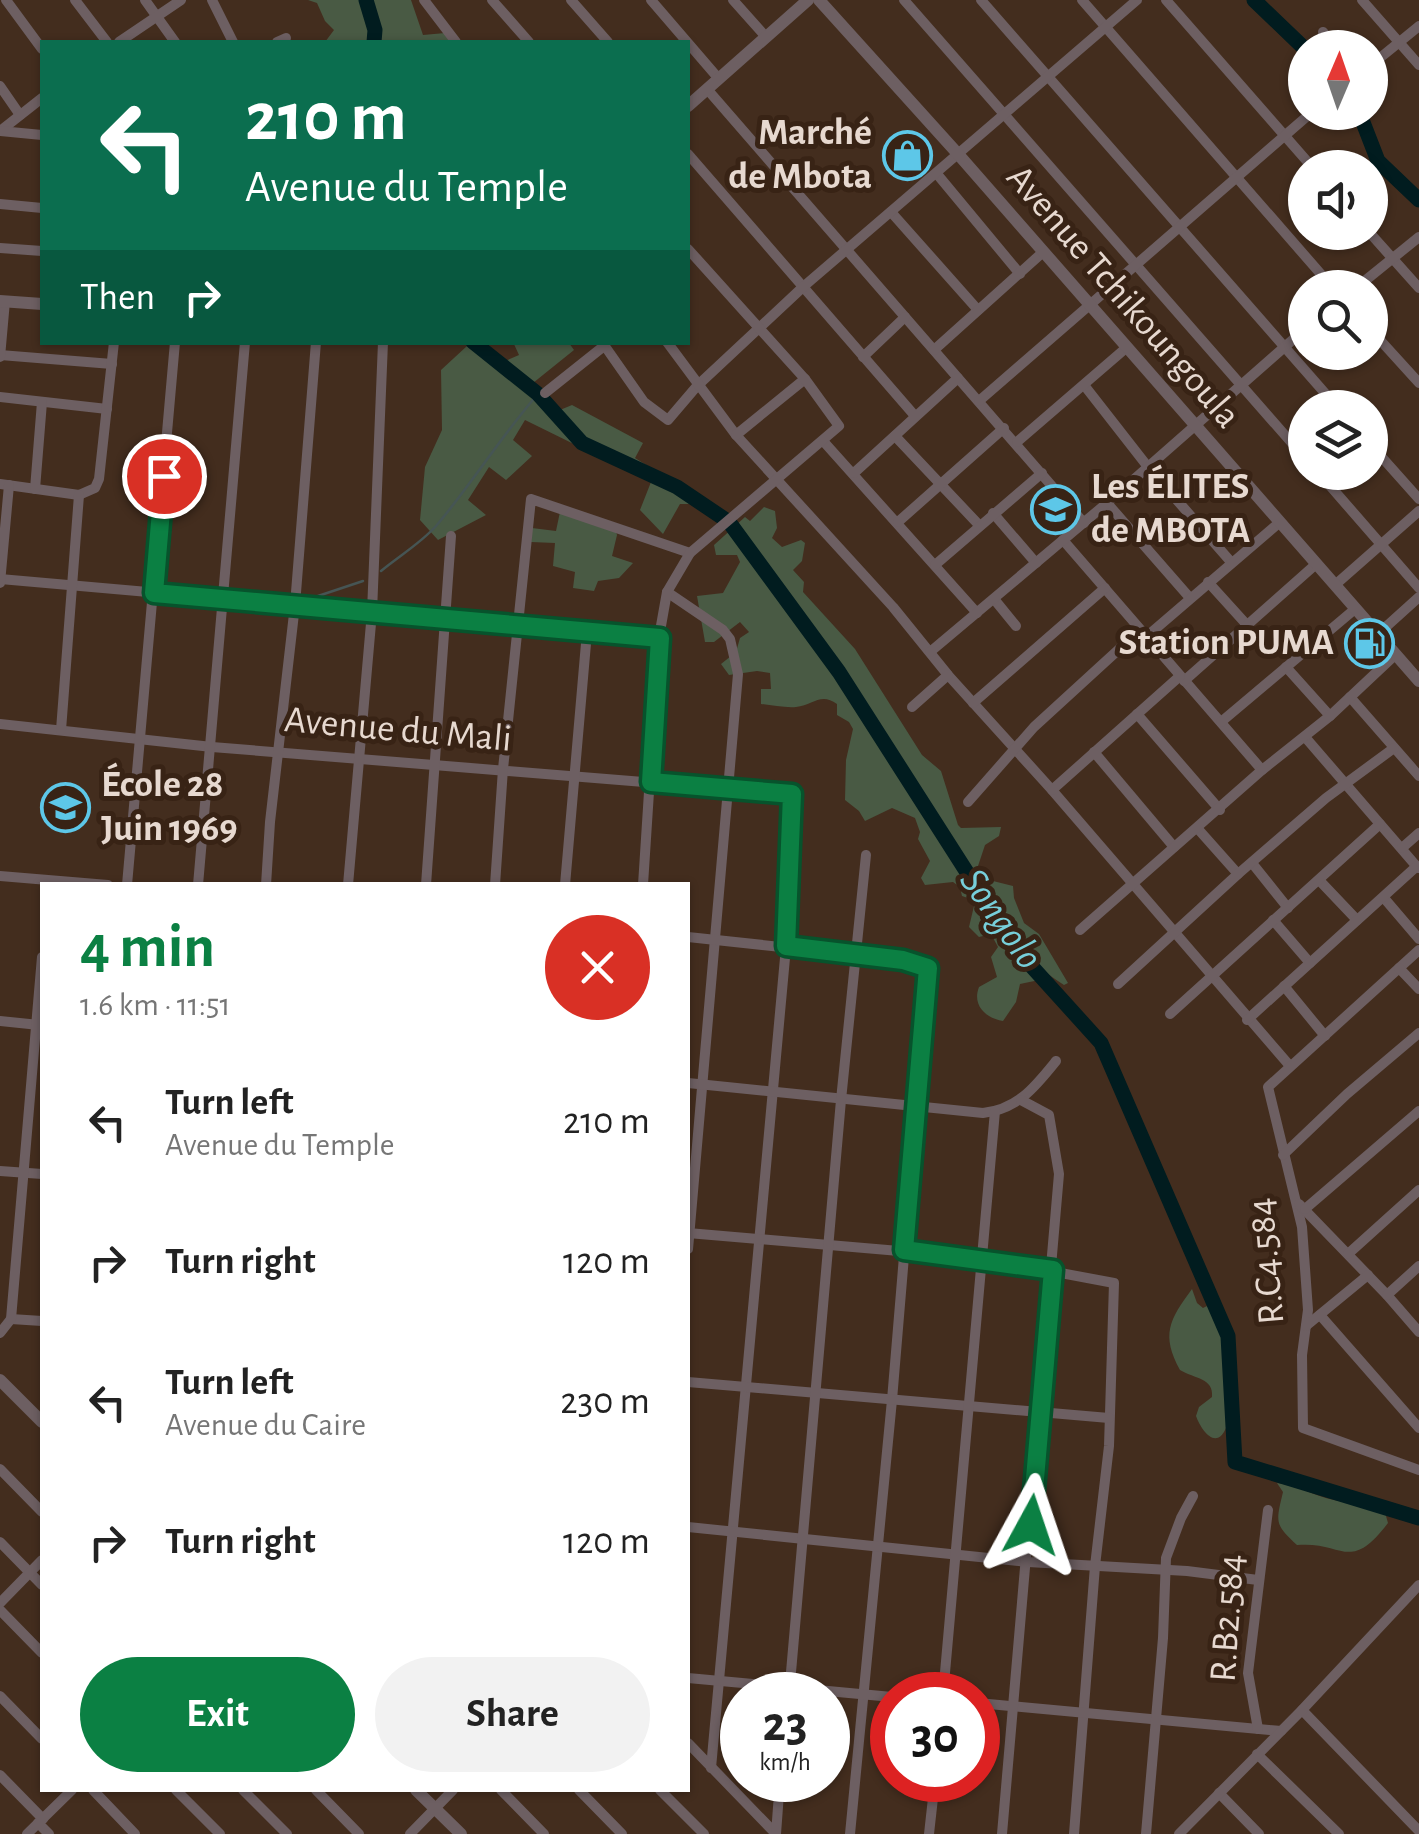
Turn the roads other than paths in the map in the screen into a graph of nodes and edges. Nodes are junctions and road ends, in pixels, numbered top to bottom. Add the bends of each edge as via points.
1 (6, 0) edge
2 (75, 0) edge
3 (145, 0) edge
4 (181, 0) edge
5 (212, 0) edge
6 (424, 0) edge
7 (492, 0) edge
8 (571, 0) edge
9 (651, 0) edge
10 (733, 0) edge
11 (808, 0) edge
12 (818, 0) edge
13 (904, 0) edge
14 (981, 0) edge
15 (1082, 0) edge
16 (1136, 0) edge
17 (1166, 0) edge
18 (1362, 0) edge
19 (158, 17) junction
20 (1104, 26) junction
21 (1419, 26) edge
22 (766, 37) junction
23 (106, 40) edge
24 (122, 40) edge
25 (174, 40) edge
26 (232, 40) edge
27 (454, 40) edge
28 (527, 40) edge
29 (606, 40) edge
30 (686, 40) edge
31 (1399, 42) junction
32 (690, 45) edge
33 (40, 46) edge
34 (1388, 51) edge
35 (1419, 65) edge
36 (1050, 75) junction
37 (719, 78) junction
38 (0, 86) edge
39 (707, 89) junction
40 (40, 99) edge
41 (690, 104) edge
42 (20, 114) junction
43 (1004, 115) junction
44 (1292, 130) edge
45 (0, 131) edge
46 (40, 135) edge
47 (1286, 136) junction
48 (1298, 150) edge
49 (958, 154) junction
50 (690, 156) edge
51 (937, 174) junction
52 (1238, 177) junction
53 (0, 204) edge
54 (40, 208) edge
55 (891, 212) junction
56 (1182, 227) junction
57 (1419, 237) edge
58 (0, 248) edge
59 (846, 249) junction
60 (1385, 250) edge
61 (40, 251) edge
62 (690, 251) edge
63 (1042, 253) junction
64 (1394, 260) junction
65 (1137, 266) junction
66 (1318, 270) edge
67 (1380, 270) edge
68 (1020, 274) junction
69 (804, 287) junction
70 (1419, 288) edge
71 (2, 301) edge
72 (40, 304) edge
73 (1089, 307) junction
74 (978, 310) junction
75 (905, 317) junction
76 (760, 330) junction
77 (1288, 343) edge
78 (114, 345) edge
79 (174, 345) edge
80 (246, 345) edge
81 (316, 345) edge
82 (383, 345) edge
83 (602, 345) edge
84 (604, 345) edge
85 (669, 345) edge
86 (1285, 346) junction
87 (1126, 348) junction
88 (1388, 348) edge
89 (934, 350) junction
90 (0, 356) edge
91 (863, 357) junction
92 (112, 364) junction
93 (805, 378) junction
94 (958, 378) junction
95 (1419, 383) edge
96 (1241, 384) junction
97 (1084, 385) junction
98 (697, 386) junction
99 (1323, 390) edge
100 (545, 393) dead end
101 (0, 397) edge
102 (979, 401) junction
103 (42, 402) junction
104 (107, 409) junction
105 (915, 416) junction
106 (1196, 425) junction
107 (1004, 428) junction
108 (736, 435) junction
109 (896, 436) junction
110 (1288, 438) edge
111 (824, 442) junction
112 (1017, 442) junction
113 (1388, 464) edge
114 (1148, 467) junction
115 (854, 473) junction
116 (1042, 473) junction
117 (776, 480) junction
118 (942, 484) junction
119 (5, 485) edge
120 (35, 490) junction
121 (1333, 490) edge
122 (80, 495) junction
123 (1419, 499) edge
124 (1107, 503) junction
125 (1419, 510) edge
126 (993, 514) junction
127 (898, 522) junction
128 (1084, 522) junction
129 (1280, 522) junction
130 (979, 525) junction
131 (451, 536) dead end
132 (1062, 540) junction
133 (1380, 545) junction
134 (690, 553) junction
135 (1231, 562) junction
136 (1036, 563) junction
137 (936, 564) junction
138 (1315, 565) junction
139 (0, 581) edge
140 (1208, 582) junction
141 (70, 585) junction
142 (1335, 585) junction
143 (1104, 588) junction
144 (1419, 588) edge
145 (667, 592) junction
146 (154, 593) junction
147 (1419, 597) edge
148 (1190, 598) junction
149 (225, 599) junction
150 (994, 599) junction
151 (295, 606) junction
152 (1355, 608) junction
153 (372, 612) junction
154 (977, 613) junction
155 (447, 619) junction
156 (1247, 625) junction
157 (518, 626) junction
158 (1016, 626) dead end
159 (587, 632) junction
160 (1143, 634) junction
161 (1378, 634) junction
162 (660, 638) junction
163 (930, 652) junction
164 (1396, 654) junction
165 (1286, 666) junction
166 (948, 675) junction
167 (1418, 676) edge
168 (1182, 678) junction
169 (1350, 697) junction
170 (973, 703) junction
171 (912, 707) dead end
172 (1137, 714) junction
173 (1330, 716) junction
174 (1221, 722) junction
175 (0, 724) edge
176 (61, 730) junction
177 (1305, 737) junction
178 (140, 739) junction
179 (212, 746) junction
180 (1394, 748) junction
181 (1014, 749) junction
182 (278, 751) junction
183 (1094, 752) junction
184 (1419, 754) edge
185 (359, 757) junction
186 (1408, 764) junction
187 (434, 765) junction
188 (503, 768) junction
189 (1262, 770) junction
190 (576, 775) junction
191 (1419, 776) edge
192 (651, 782) junction
193 (1346, 785) junction
194 (729, 788) junction
195 (1052, 790) junction
196 (968, 802) dead end
197 (1220, 810) junction
198 (1380, 824) junction
199 (1198, 829) junction
200 (1419, 833) edge
201 (1174, 848) junction
202 (1402, 848) junction
203 (866, 855) dead end
204 (1252, 863) junction
205 (1418, 867) edge
206 (1238, 874) junction
207 (0, 876) edge
208 (1319, 880) junction
209 (43, 882) edge
210 (127, 882) edge
211 (198, 882) edge
212 (266, 882) edge
213 (348, 882) edge
214 (426, 882) edge
215 (494, 882) edge
216 (565, 882) edge
217 (643, 882) edge
218 (1131, 884) junction
219 (1384, 898) junction
220 (1288, 908) junction
221 (1274, 920) junction
222 (1357, 920) junction
223 (1080, 930) dead end
224 (1174, 934) junction
225 (690, 937) edge
226 (1419, 939) edge
227 (716, 940) junction
228 (786, 946) junction
229 (1419, 950) edge
230 (856, 954) junction
231 (1310, 963) junction
232 (1399, 968) junction
233 (1210, 975) junction
234 (1118, 984) dead end
235 (1284, 986) junction
236 (1419, 989) edge
237 (1170, 1014) dead end
238 (1247, 1020) junction
239 (0, 1021) edge
240 (39, 1025) edge
241 (1419, 1033) edge
242 (1325, 1036) junction
243 (1056, 1060) dead end
244 (1290, 1066) junction
245 (690, 1083) edge
246 (703, 1085) junction
247 (771, 1092) junction
248 (841, 1100) junction
249 (1021, 1100) junction
250 (916, 1108) junction
251 (1419, 1111) edge
252 (995, 1112) junction
253 (1283, 1155) junction
254 (0, 1171) edge
255 (26, 1173) junction
256 (40, 1174) edge
257 (1419, 1190) edge
258 (1302, 1206) junction
259 (690, 1213) edge
260 (690, 1233) edge
261 (759, 1240) junction
262 (830, 1245) junction
263 (904, 1250) junction
264 (1348, 1254) junction
265 (981, 1258) junction
266 (1419, 1266) edge
267 (1053, 1270) junction
268 (1368, 1275) junction
269 (1387, 1294) junction
270 (1320, 1315) junction
271 (11, 1319) junction
272 (40, 1321) edge
273 (1306, 1326) junction
274 (0, 1332) edge
275 (1419, 1332) edge
276 (0, 1380) edge
277 (690, 1382) edge
278 (746, 1388) junction
279 (816, 1395) junction
280 (892, 1400) junction
281 (968, 1407) junction
282 (1040, 1414) junction
283 (1109, 1418) junction
284 (40, 1420) edge
285 (1419, 1428) edge
286 (0, 1469) edge
287 (1419, 1470) edge
288 (1193, 1496) dead end
289 (40, 1510) edge
290 (1268, 1510) dead end
291 (690, 1527) edge
292 (730, 1532) junction
293 (802, 1540) junction
294 (0, 1542) edge
295 (878, 1547) junction
296 (956, 1554) junction
297 (40, 1562) edge
298 (1028, 1562) junction
299 (1095, 1566) junction
300 (1164, 1570) junction
301 (30, 1572) junction
302 (1258, 1580) junction
303 (40, 1583) edge
304 (1419, 1585) edge
305 (0, 1607) edge
306 (40, 1652) edge
307 (791, 1672) edge
308 (945, 1672) edge
309 (690, 1678) edge
310 (718, 1681) junction
311 (850, 1695) edge
312 (0, 1696) edge
313 (864, 1696) junction
314 (870, 1696) edge
315 (1000, 1705) edge
316 (1014, 1706) junction
317 (1302, 1710) junction
318 (1084, 1712) junction
319 (1155, 1720) junction
320 (1258, 1729) junction
321 (1280, 1732) junction
322 (40, 1737) edge
323 (690, 1745) edge
324 (1257, 1754) junction
325 (711, 1768) junction
326 (0, 1775) edge
327 (70, 1792) edge
328 (94, 1792) edge
329 (178, 1792) edge
330 (245, 1792) edge
331 (318, 1792) edge
332 (418, 1792) edge
333 (451, 1792) edge
334 (503, 1792) edge
335 (580, 1792) edge
336 (662, 1792) edge
337 (1220, 1793) junction
338 (778, 1802) edge
339 (933, 1802) edge
340 (435, 1808) junction
341 (40, 1821) junction
342 (1419, 1832) edge
343 (27, 1834) edge
344 (49, 1834) edge
345 (134, 1834) edge
346 (220, 1834) edge
347 (287, 1834) edge
348 (359, 1834) edge
349 (410, 1834) edge
350 (462, 1834) edge
351 (544, 1834) edge
352 (622, 1834) edge
353 (704, 1834) edge
354 (776, 1834) edge
355 (850, 1834) edge
356 (929, 1834) edge
357 (1002, 1834) edge
358 (1074, 1834) edge
359 (1146, 1834) edge
360 (1179, 1834) edge
361 (1258, 1834) edge
362 (1340, 1834) edge

1 - 33 street
2 - 23 street
3 - 19 street
4 - 19 street
5 - 26 street
6 - 27 street
7 - 28 street
8 - 29 street
9 - 30 street
10 - 22 street
11 - 22 street
12 - 49 street, Avenue Tchikoungoula
13 - 43 street
14 - 36 street
15 - 20 street
16 - 20 street
17 - 47 street
18 - 31 street
19 - 24 street
19 - 25 street
20 - 36 street
20 - 52 street
21 - 31 street
22 - 37 street
31 - 34 street
31 - 35 street
32 - 37 street
36 - 43 street
36 - 56 street
37 - 39 street
38 - 42 street
39 - 41 street
39 - 59 street
40 - 42 street
42 - 45 street
43 - 49 street
43 - 65 street
44 - 47 street
45 - 46 street
47 - 48 street
47 - 52 street
49 - 51 street
49 - 63 street, Avenue Tchikoungoula
50 - 69 street
51 - 55 street
51 - 68 street
52 - 56 street
52 - 66 street
53 - 54 street
55 - 59 street
55 - 74 street
56 - 65 street
56 - 86 street
57 - 64 street
58 - 61 street
59 - 69 street
59 - 75 street
60 - 64 street
62 - 76 street
63 - 68 street
63 - 73 street, Avenue Tchikoungoula
64 - 67 street
64 - 70 street
65 - 73 street
65 - 96 street
68 - 74 street
69 - 76 street
69 - 91 street
71 - 72 street
71 - 90 street
73 - 87 street, Avenue Tchikoungoula
73 - 102 street
74 - 89 street
75 - 89 street
75 - 91 street
76 - 93 street
76 - 98 street
77 - 86 street
78 - 92 street
79 - 146 street
80 - 149 street
81 - 151 street
82 - 153 street
83 - 100 street
84 - 98 street via 664,420
85 - 98 street
86 - 96 street
86 - 99 street
87 - 97 street
87 - 106 street, Avenue Tchikoungoula
88 - 95 street
89 - 94 street
90 - 92 street
91 - 105 street
92 - 104 street
93 - 108 street
93 - 111 street via 839,426
94 - 102 street
94 - 105 street
96 - 106 street
96 - 110 street
97 - 112 street
97 - 114 street
98 - 108 street
101 - 103 street
102 - 107 street
103 - 104 street
103 - 120 street
104 - 122 street via 99,479
105 - 109 street
106 - 114 street
106 - 129 street, Avenue Tchikoungoula
107 - 112 street
107 - 118 street
108 - 117 street
109 - 115 street
109 - 118 street
111 - 115 street
111 - 117 street
112 - 116 street
113 - 123 street
114 - 124 street
114 - 135 street
115 - 127 street
116 - 126 street
116 - 128 street
117 - 134 street
117 - 163 street
118 - 127 street
118 - 130 street
119 - 120 street
119 - 139 street
120 - 122 street
121 - 133 street
122 - 141 street
124 - 128 street
124 - 148 street
125 - 133 street
126 - 130 street
126 - 136 street
127 - 137 street
128 - 132 street
129 - 135 street
129 - 138 street, Avenue Tchikoungoula
130 - 137 street
131 - 155 street
132 - 136 street
132 - 143 street
133 - 142 street
133 - 144 street
134 - 145 street
134 - 157 street via 533,498
135 - 140 street
136 - 150 street
137 - 154 street
138 - 142 street, Avenue Tchikoungoula
138 - 156 street
139 - 141 street
140 - 148 street
140 - 156 street
141 - 146 street
141 - 176 street
142 - 152 street, Avenue Tchikoungoula
143 - 160 street
143 - 170 street
145 - 162 street
145 - 194 street via 730,638 738,674
146 - 149 street
146 - 178 street
147 - 161 street
148 - 160 street
149 - 151 street
149 - 179 street
150 - 154 street
150 - 158 street
151 - 153 street
151 - 182 street
152 - 161 street, Avenue Tchikoungoula
152 - 165 street
153 - 155 street
153 - 185 street
154 - 163 street
155 - 157 street
155 - 187 street
156 - 168 street
157 - 159 street
157 - 188 street
159 - 162 street
159 - 190 street
160 - 168 street
160 - 181 street
161 - 164 street, Avenue Tchikoungoula
162 - 192 street
163 - 166 street
164 - 167 street, Avenue Tchikoungoula
164 - 169 street
165 - 173 street
165 - 174 street
166 - 170 street
166 - 171 street
168 - 172 street
168 - 174 street
169 - 173 street
169 - 180 street
170 - 181 street
172 - 183 street
172 - 197 street
173 - 177 street
174 - 189 street
175 - 176 street, Avenue du Mali
176 - 178 street, Avenue du Mali
177 - 189 street
177 - 193 street
178 - 179 street, Avenue du Mali
178 - 210 street
179 - 182 street, Avenue du Mali
179 - 211 street
180 - 186 street
180 - 193 street
181 - 195 street
181 - 196 street
182 - 185 street, Avenue du Mali
182 - 212 street
183 - 195 street
183 - 201 street
184 - 186 street
185 - 187 street, Avenue du Mali
185 - 213 street
186 - 191 street
187 - 188 street, Avenue du Mali
187 - 214 street
188 - 190 street, Avenue du Mali
188 - 215 street
189 - 197 street
190 - 192 street, Avenue du Mali
190 - 216 street
192 - 194 street, Avenue du Mali
192 - 217 street
193 - 198 street
193 - 204 street
194 - 227 street
194 - 228 street, Avenue du Mali via 792,794
195 - 218 street
197 - 199 street
198 - 202 street
198 - 208 street
199 - 201 street
199 - 206 street
200 - 202 street
201 - 218 street
202 - 205 street
203 - 230 street
204 - 206 street
204 - 220 street
205 - 219 street
206 - 224 street
207 - 209 street
208 - 220 street
208 - 222 street
218 - 223 street
218 - 224 street
219 - 222 street
219 - 226 street
220 - 221 street
221 - 231 street
221 - 233 street
222 - 231 street
224 - 233 street
224 - 234 street
225 - 227 street
227 - 228 street
227 - 246 street
228 - 230 street
228 - 247 street
229 - 232 street
230 - 248 street
230 - 250 street via 928,968
231 - 235 street
232 - 236 street
232 - 242 street
233 - 237 street
233 - 238 street
235 - 238 street
235 - 242 street
238 - 244 street
239 - 240 street
240 - 255 street
241 - 253 street
242 - 244 street
243 - 249 street
244 - 253 street, R.C4.584 via 1268,1087
245 - 246 street
246 - 247 street
246 - 259 street
247 - 248 street
247 - 261 street
248 - 250 street
248 - 262 street
249 - 252 street
249 - 267 street via 1046,1111 1053,1127 1059,1174
250 - 252 street
250 - 263 street
251 - 258 street
252 - 265 street
253 - 258 street, R.C4.584
254 - 255 street
255 - 256 street
255 - 271 street
257 - 264 street
258 - 264 street
258 - 273 street, R.C4.584
260 - 261 street
261 - 262 street
261 - 278 street
262 - 263 street
262 - 279 street
263 - 265 street
263 - 280 street
264 - 268 street
265 - 267 street
265 - 281 street
266 - 269 street
267 - 282 street
267 - 283 street via 1114,1283
268 - 269 street
268 - 270 street
269 - 275 street
270 - 273 street
270 - 285 street
271 - 272 street
271 - 274 street
273 - 287 street, R.C4.584 via 1300,1402 1306,1432
276 - 284 street
277 - 278 street
278 - 279 street
278 - 292 street
279 - 280 street
279 - 293 street
280 - 281 street
280 - 295 street
281 - 282 street
281 - 296 street
282 - 283 street
282 - 298 street
283 - 299 street
286 - 289 street
288 - 300 street
290 - 302 street, R.B2.584
291 - 292 street
292 - 293 street
292 - 310 street
293 - 295 street
293 - 307 street
294 - 301 street
295 - 296 street
295 - 313 street
296 - 298 street
296 - 308 street
297 - 301 street
298 - 299 street
298 - 316 street
299 - 300 street
299 - 318 street
300 - 302 street
300 - 319 street
301 - 303 street
301 - 305 street
302 - 320 street, R.B2.584 via 1248,1684
304 - 317 street
305 - 306 street
309 - 310 street
310 - 325 street
311 - 313 street
312 - 322 street
313 - 314 street
313 - 355 street
315 - 316 street
316 - 318 street
316 - 357 street
317 - 321 street
317 - 342 street
318 - 319 street
318 - 358 street
319 - 320 street
319 - 359 street
320 - 321 street
321 - 324 street
323 - 325 street
324 - 337 street
324 - 362 street
325 - 354 street
326 - 341 street
327 - 341 street
328 - 345 street
329 - 346 street
330 - 347 street
331 - 348 street
332 - 340 street
333 - 340 street
334 - 351 street
335 - 352 street
336 - 353 street
337 - 360 street
337 - 361 street
338 - 354 street
339 - 356 street
340 - 349 street
340 - 350 street
341 - 343 street
341 - 344 street

